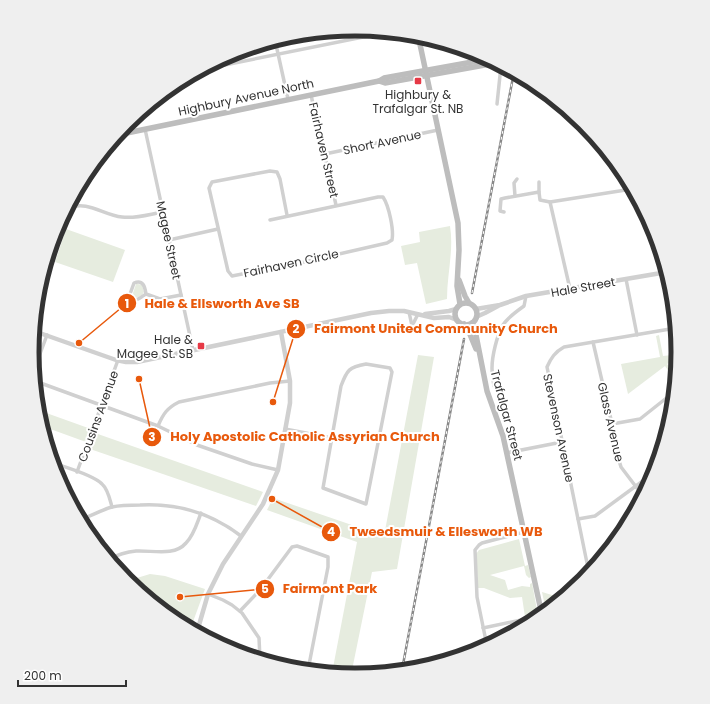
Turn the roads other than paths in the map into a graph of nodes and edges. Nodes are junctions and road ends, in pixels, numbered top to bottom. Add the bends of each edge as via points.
1 (366, 37) edge
2 (420, 43) edge
3 (276, 46) edge
4 (278, 55) junction
5 (483, 63) edge
6 (484, 64) edge
7 (222, 66) edge
8 (426, 70) junction
9 (500, 72) edge
10 (427, 76) junction
11 (379, 82) junction
12 (311, 95) junction
13 (288, 100) junction
14 (497, 104) dead end
15 (145, 129) junction
16 (438, 130) junction
17 (129, 132) edge
18 (325, 154) junction
19 (518, 179) dead end
20 (539, 182) dead end
21 (626, 189) edge
22 (539, 192) junction
23 (515, 196) junction
24 (550, 202) junction
25 (336, 205) junction
26 (75, 206) edge
27 (163, 212) junction
28 (504, 212) dead end
29 (287, 215) junction
30 (270, 220) dead end
31 (218, 229) junction
32 (169, 240) junction
33 (661, 273) edge
34 (458, 275) junction
35 (626, 279) junction
36 (570, 289) junction
37 (146, 294) junction
38 (181, 295) junction
39 (526, 296) junction
40 (469, 303) junction
41 (500, 305) junction
42 (458, 306) junction
43 (476, 309) junction
44 (409, 312) junction
45 (420, 314) junction
46 (476, 317) junction
47 (457, 320) junction
48 (472, 323) junction
49 (464, 324) junction
50 (412, 326) junction
51 (670, 329) edge
52 (281, 332) junction
53 (417, 332) dead end
54 (40, 333) edge
55 (47, 335) junction
56 (637, 335) junction
57 (593, 342) junction
58 (193, 350) junction
59 (39, 356) edge
60 (118, 360) junction
61 (481, 362) junction
62 (290, 381) junction
63 (41, 383) edge
64 (494, 386) dead end
65 (667, 397) edge
66 (102, 406) junction
67 (612, 424) junction
68 (158, 426) junction
69 (285, 429) junction
70 (332, 438) junction
71 (562, 442) junction
72 (506, 453) junction
73 (60, 466) edge
74 (278, 470) junction
75 (78, 472) junction
76 (644, 480) edge
77 (635, 486) junction
78 (639, 491) edge
79 (112, 507) junction
80 (201, 513) junction
81 (86, 518) edge
82 (578, 519) junction
83 (524, 532) junction
84 (241, 536) junction
85 (115, 557) edge
86 (588, 564) edge
87 (208, 594) junction
88 (540, 609) edge
89 (240, 611) junction
90 (523, 620) edge
91 (199, 627) edge
92 (483, 628) junction
93 (486, 639) edge
94 (260, 653) edge
95 (309, 664) edge

1 - 4 street
2 - 8 main road
3 - 4 street
4 - 7 street
4 - 13 street
5 - 8 main road, Highbury Avenue North
6 - 10 main road, Highbury Avenue North
8 - 10 main road
8 - 11 main road, Highbury Avenue North via 384,78
9 - 14 street
10 - 11 main road, Highbury Avenue North
10 - 16 main road
11 - 12 main road, Highbury Avenue North
12 - 13 main road, Highbury Avenue North
12 - 18 street, Fairhaven Street
13 - 15 main road, Highbury Avenue North
15 - 17 main road, Highbury Avenue North
15 - 27 street, Magee Street
16 - 18 street, Short Avenue
16 - 34 main road via 458,223
18 - 25 street, Fairhaven Street
19 - 23 street via 514,183
20 - 22 street
21 - 24 street
22 - 23 street
22 - 24 street via 540,200
23 - 28 street via 501,199 499,209
24 - 36 street
25 - 29 street, Fairhaven Circle
25 - 31 street, Fairhaven Circle via 383,197 393,234 392,240 304,262 232,276 228,271
26 - 27 street via 81,205 131,218
27 - 32 street, Magee Street
29 - 30 street
29 - 31 street, Fairhaven Circle via 277,172 218,180 212,182 209,188
31 - 32 street
32 - 38 street, Magee Street
33 - 35 street, Hale Street
34 - 40 main road
34 - 42 main road
35 - 36 street, Hale Street
35 - 56 street
36 - 39 street, Hale Street
37 - 37 street via 139,299 132,298 130,294 134,283 142,282
37 - 38 street via 160,299
38 - 58 street, Magee Street
39 - 41 street, Hale Street
39 - 64 street via 524,306 503,324 494,353
40 - 42 main road
40 - 43 main road
41 - 43 street, Hale Street
41 - 46 street, Hale Street
42 - 45 street via 449,312
42 - 47 main road via 455,314
43 - 46 main road
44 - 45 street
44 - 50 street
44 - 52 street via 371,313
45 - 47 street
45 - 50 street
46 - 48 main road
47 - 49 main road
48 - 49 main road
48 - 61 main road, Trafalgar Street
49 - 61 main road, Trafalgar Street
50 - 53 street
51 - 56 street, Stevenson Avenue
52 - 58 street
52 - 62 street
54 - 55 street
55 - 59 street
55 - 60 street
56 - 57 street, Stevenson Avenue
57 - 67 street, Glass Avenue
57 - 71 street, Stevenson Avenue via 564,347 557,351 547,367
58 - 60 street via 138,362
60 - 66 street, Cousins Avenue
61 - 72 main road, Trafalgar Street via 486,391 503,436
62 - 68 street via 179,402 165,412
62 - 69 street via 290,403
63 - 66 street
65 - 67 street via 640,419
66 - 68 street
66 - 75 street, Cousins Avenue
67 - 77 street, Glass Avenue via 618,457
68 - 74 street via 197,445
69 - 70 street
69 - 74 street
70 - 70 street via 345,375 354,366 366,364 390,368 392,372 366,504 322,488
71 - 72 street, Stevenson Avenue
71 - 82 street, Stevenson Avenue
72 - 83 main road, Trafalgar Street
73 - 75 street
74 - 84 street via 264,504
75 - 79 street via 102,484
76 - 77 street
77 - 78 street, Glass Avenue
77 - 82 street via 595,516
79 - 80 street via 152,504 187,508
79 - 81 street
80 - 84 street via 221,522
80 - 85 street via 192,535 177,549 167,552 134,552
82 - 86 street, Stevenson Avenue
83 - 88 main road, Trafalgar Street
83 - 92 street via 482,543 475,550 477,597
84 - 87 street
87 - 89 street
87 - 91 street
89 - 94 street via 259,638
89 - 95 street via 260,590 292,547 297,546 328,557
90 - 92 street
92 - 93 street

